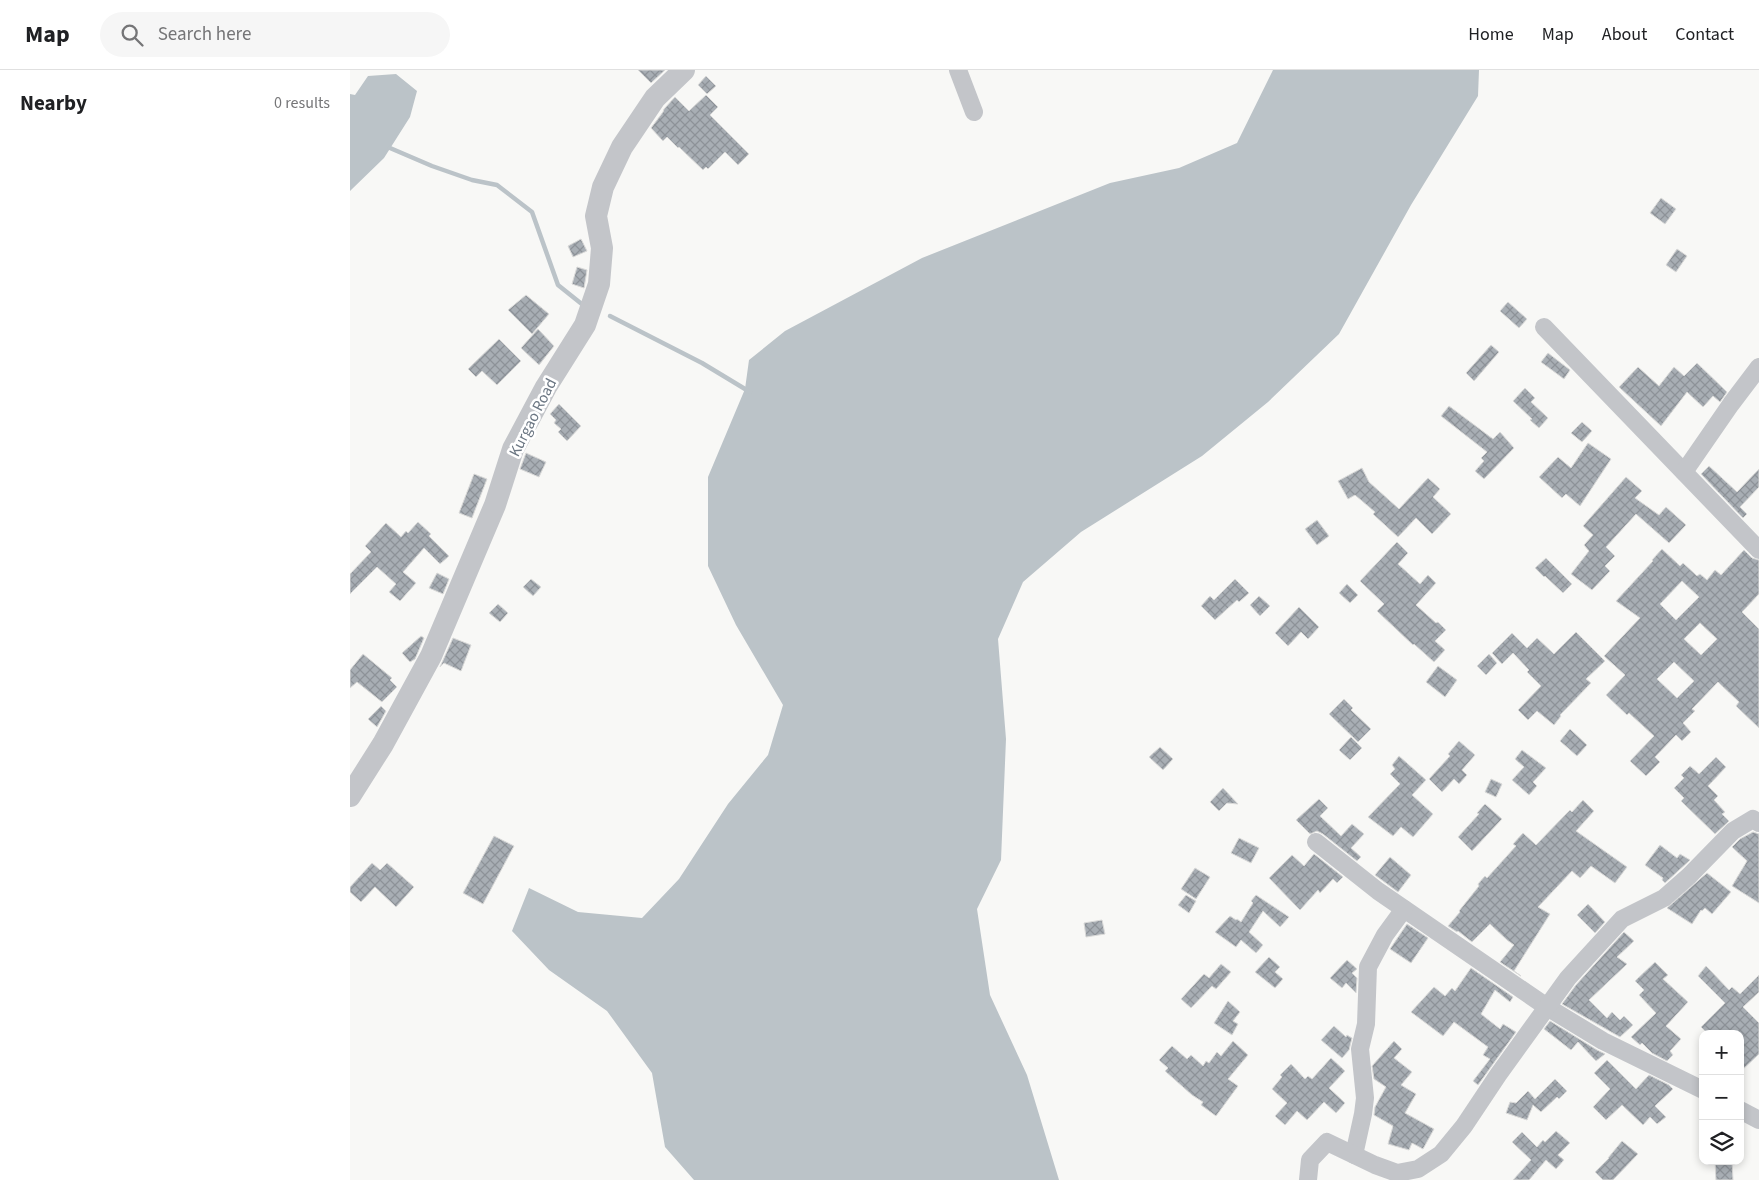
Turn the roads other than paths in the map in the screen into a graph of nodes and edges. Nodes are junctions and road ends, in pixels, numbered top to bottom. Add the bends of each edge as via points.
1 (684, 70) edge
2 (958, 70) edge
3 (974, 112) dead end
4 (1544, 327) dead end
5 (1759, 367) edge
6 (1684, 472) junction
7 (1759, 550) edge
8 (350, 796) edge
9 (1759, 823) edge
10 (1316, 842) dead end
11 (1404, 909) junction
12 (1547, 1007) junction
13 (1699, 1088) edge
14 (1744, 1112) edge
15 (1759, 1120) edge
16 (1354, 1155) junction
17 (1308, 1180) edge

1 - 8 street, Kurgao Road via 655,98 622,147 603,187 596,216 602,248 600,284 585,324 513,449 495,505 431,656 383,744
2 - 3 street
4 - 6 street
5 - 6 street
6 - 7 street
9 - 12 street via 1753,819 1733,831 1664,898 1622,919 1568,978
10 - 11 street
11 - 12 street
11 - 16 street via 1368,967 1366,1024 1360,1048 1365,1098
12 - 13 street via 1603,1041
12 - 16 street via 1441,1154 1418,1169 1397,1173
14 - 15 street
16 - 17 street via 1328,1142 1310,1160

